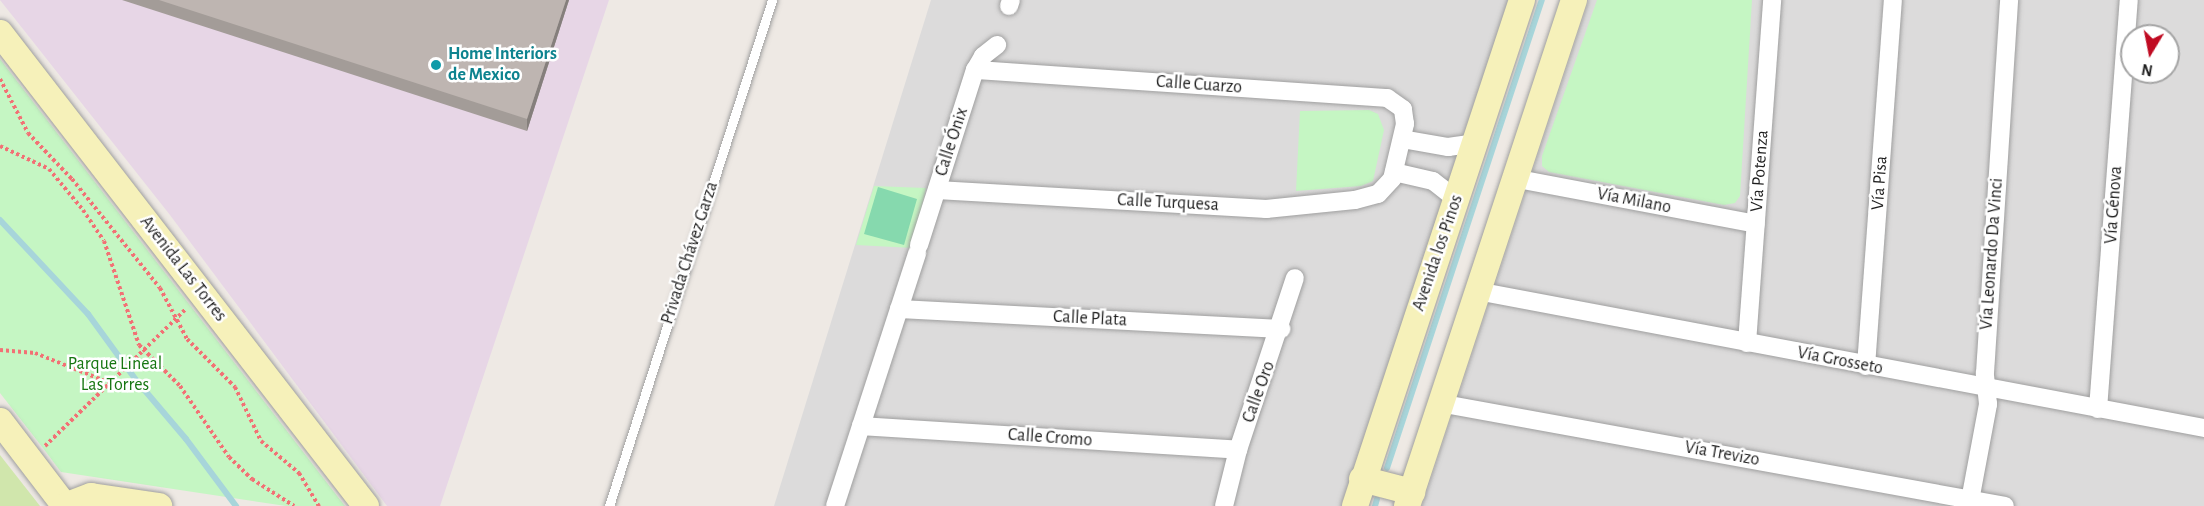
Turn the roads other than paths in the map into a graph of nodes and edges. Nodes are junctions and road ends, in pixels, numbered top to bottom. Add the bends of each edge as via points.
1 (772, 0) edge
2 (1522, 0) edge
3 (1574, 0) edge
4 (1772, 0) edge
5 (1893, 0) edge
6 (2009, 0) edge
7 (2129, 0) edge
8 (0, 33) edge
9 (997, 45) dead end
10 (975, 70) junction
11 (1403, 132) junction
12 (1474, 143) junction
13 (1393, 175) junction
14 (1513, 178) junction
15 (937, 190) junction
16 (1456, 199) junction
17 (1756, 224) junction
18 (1295, 278) dead end
19 (1477, 291) junction
20 (899, 309) junction
21 (1281, 329) junction
22 (1746, 342) junction
23 (1866, 366) junction
24 (1986, 389) junction
25 (1439, 403) junction
26 (2098, 409) junction
27 (0, 421) edge
28 (861, 426) junction
29 (2204, 428) edge
30 (1238, 450) junction
31 (1362, 479) junction
32 (1409, 499) edge
33 (1970, 503) edge
34 (65, 506) edge
35 (159, 506) edge
36 (366, 506) edge
37 (609, 506) edge
38 (836, 506) edge
39 (1224, 506) edge
40 (1355, 506) edge
41 (2005, 506) edge

1 - 37 lane, Privada Chávez Garza
2 - 12 street, Avenida los Pinos
3 - 14 street
4 - 17 street, Vía Potenza
5 - 23 street, Vía Pisa
6 - 24 street, Vía Leonardo Da Vinci
7 - 26 street, Vía Génova
8 - 36 street, Avenida Las Torres
9 - 10 street, Calle Ónix via 983,56
10 - 11 street, Calle Cuarzo via 1387,98 1402,109
10 - 15 street, Calle Ónix
11 - 12 street via 1448,147
11 - 13 street
12 - 16 street, Avenida los Pinos
13 - 15 street, Calle Turquesa via 1374,196 1277,209
13 - 16 street via 1433,181
14 - 17 street, Vía Milano
14 - 19 street
15 - 20 street, Calle Ónix
16 - 31 street, Avenida los Pinos
17 - 22 street, Vía Potenza
18 - 21 street, Calle Oro
19 - 22 street, Vía Grosseto
19 - 25 street
20 - 21 street, Calle Plata
20 - 28 street
21 - 30 street, Calle Oro
22 - 23 street, Vía Grosseto
23 - 24 street, Vía Grosseto
24 - 26 street, Vía Grosseto
24 - 33 street, Vía Leonardo Da Vinci via 1988,404
25 - 32 street
25 - 33 street, Vía Trevizo
26 - 29 street, Vía Grosseto
27 - 34 street
28 - 30 street, Calle Cromo
28 - 38 street
30 - 39 street, Calle Oro
31 - 32 street
31 - 40 street, Avenida los Pinos
33 - 41 street, Vía Trevizo
34 - 35 street via 91,496

